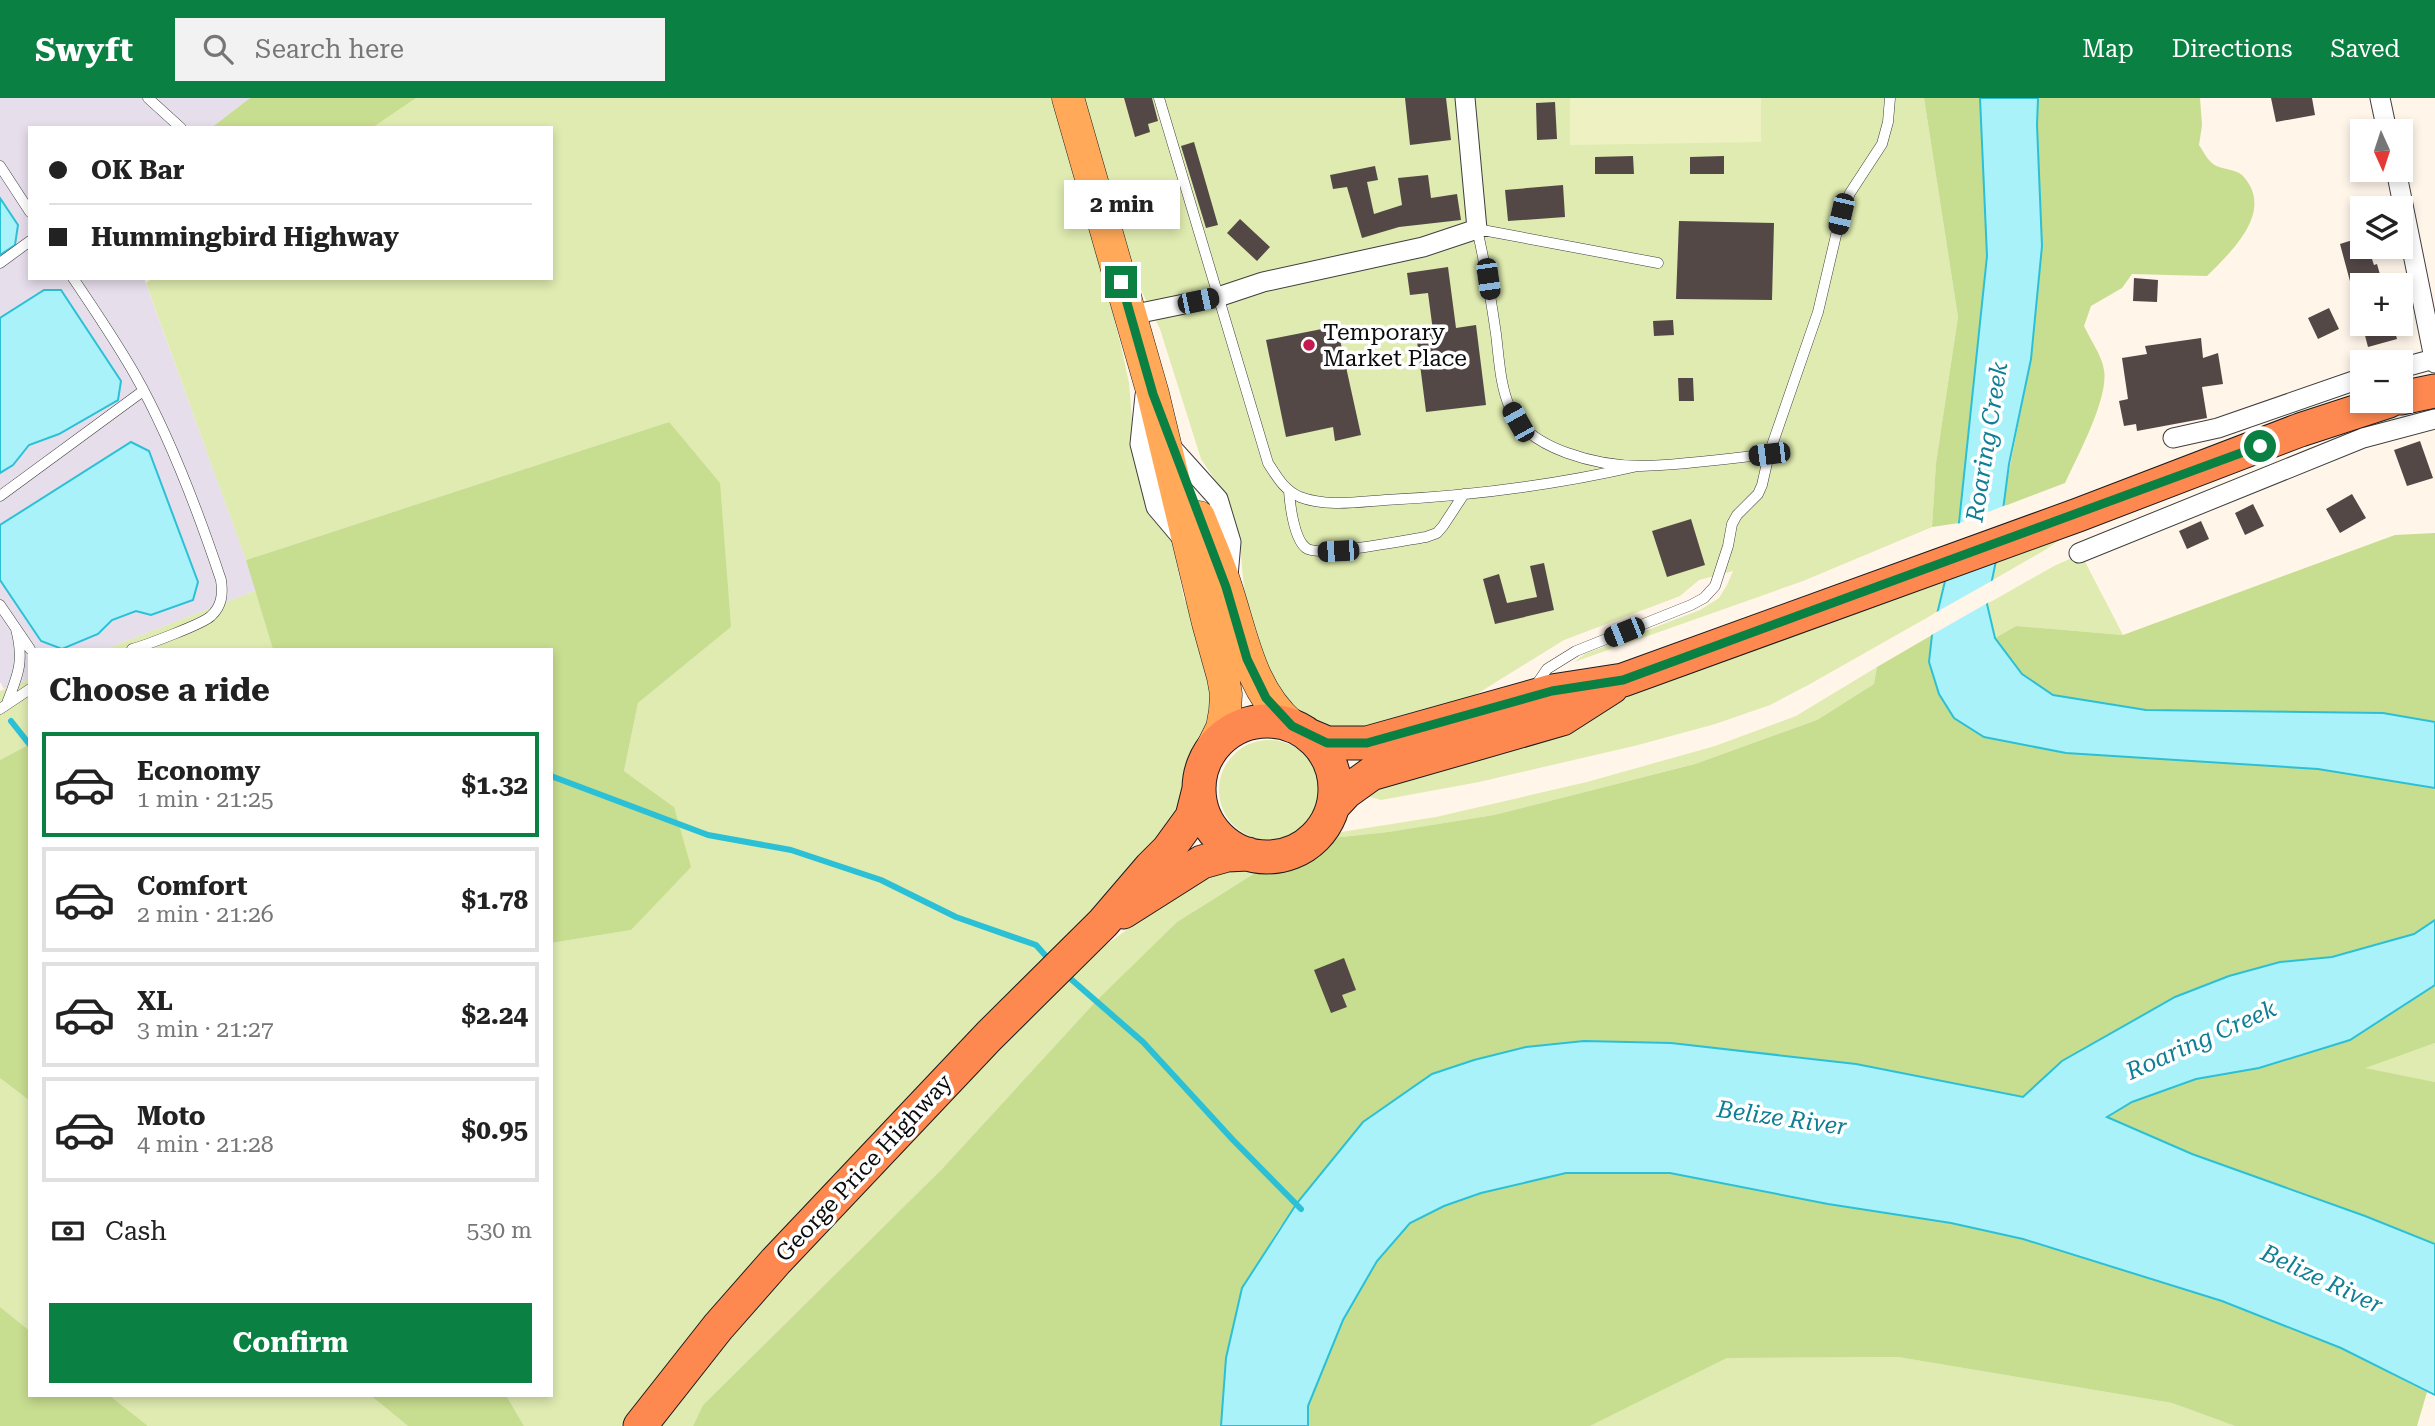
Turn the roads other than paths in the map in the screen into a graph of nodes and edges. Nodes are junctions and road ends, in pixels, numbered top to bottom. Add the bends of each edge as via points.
1 (148, 98) edge
2 (1068, 98) edge
3 (1159, 98) edge
4 (1465, 98) edge
5 (1890, 98) edge
6 (2380, 98) edge
7 (2384, 119) edge
8 (179, 126) edge
9 (0, 166) edge
10 (2398, 182) edge
11 (28, 209) edge
12 (1477, 229) junction
13 (28, 242) edge
14 (0, 263) edge
15 (1658, 263) dead end
16 (74, 280) edge
17 (1218, 297) junction
18 (1131, 315) junction
19 (2435, 361) edge
20 (2413, 366) edge
21 (2350, 382) edge
22 (1150, 384) junction
23 (144, 391) junction
24 (2435, 391) edge
25 (2413, 396) edge
26 (2352, 413) edge
27 (2435, 419) edge
28 (2173, 438) dead end
29 (1769, 454) junction
30 (1638, 466) junction
31 (1289, 491) junction
32 (1464, 494) junction
33 (0, 496) edge
34 (2079, 552) dead end
35 (0, 605) edge
36 (16, 629) junction
37 (29, 648) edge
38 (134, 648) edge
39 (1623, 680) junction
40 (28, 690) edge
41 (1527, 698) junction
42 (4, 706) edge
43 (1300, 730) junction
44 (1210, 752) junction
45 (1199, 789) junction
46 (1333, 806) junction
47 (1248, 854) junction
48 (1103, 923) junction
49 (640, 1426) edge

1 - 8 lane
2 - 18 main road
3 - 17 lane
4 - 12 street
5 - 29 lane via 1882,144 1841,214 1818,312
6 - 7 street
9 - 11 lane
10 - 19 street
12 - 15 lane
12 - 17 street via 1423,247 1263,282
12 - 30 lane via 1504,387 1518,422 1537,439 1566,453
13 - 14 lane
16 - 23 lane
17 - 18 street
17 - 31 lane via 1269,463
18 - 22 main road
19 - 20 street
21 - 28 street via 2218,428
22 - 43 main road via 1253,673 1273,707
22 - 44 main road via 1226,694 1222,728
23 - 33 lane
23 - 38 lane via 203,532 223,593 210,617
24 - 25 highway
26 - 39 highway
27 - 34 street via 2350,443
29 - 30 lane
29 - 41 lane via 1758,494 1732,524 1722,570 1704,598 1576,651 1547,669
30 - 32 lane via 1577,480
31 - 32 lane via 1303,498 1342,503
31 - 32 lane via 1298,537 1304,548 1315,552 1437,533
35 - 36 lane
36 - 37 lane
36 - 42 lane via 21,666
39 - 41 highway
39 - 46 highway via 1562,719 1371,774
40 - 42 lane
41 - 43 highway via 1367,743 1327,743
43 - 44 highway via 1269,721 1246,725 1226,735
43 - 46 highway via 1317,743 1329,761 1335,783
44 - 45 highway
45 - 47 highway via 1213,830
45 - 48 highway, George Price Highway via 1185,829
46 - 47 highway via 1317,835 1297,849 1273,856
47 - 48 highway, George Price Highway via 1202,862
48 - 49 highway, George Price Highway via 776,1261

